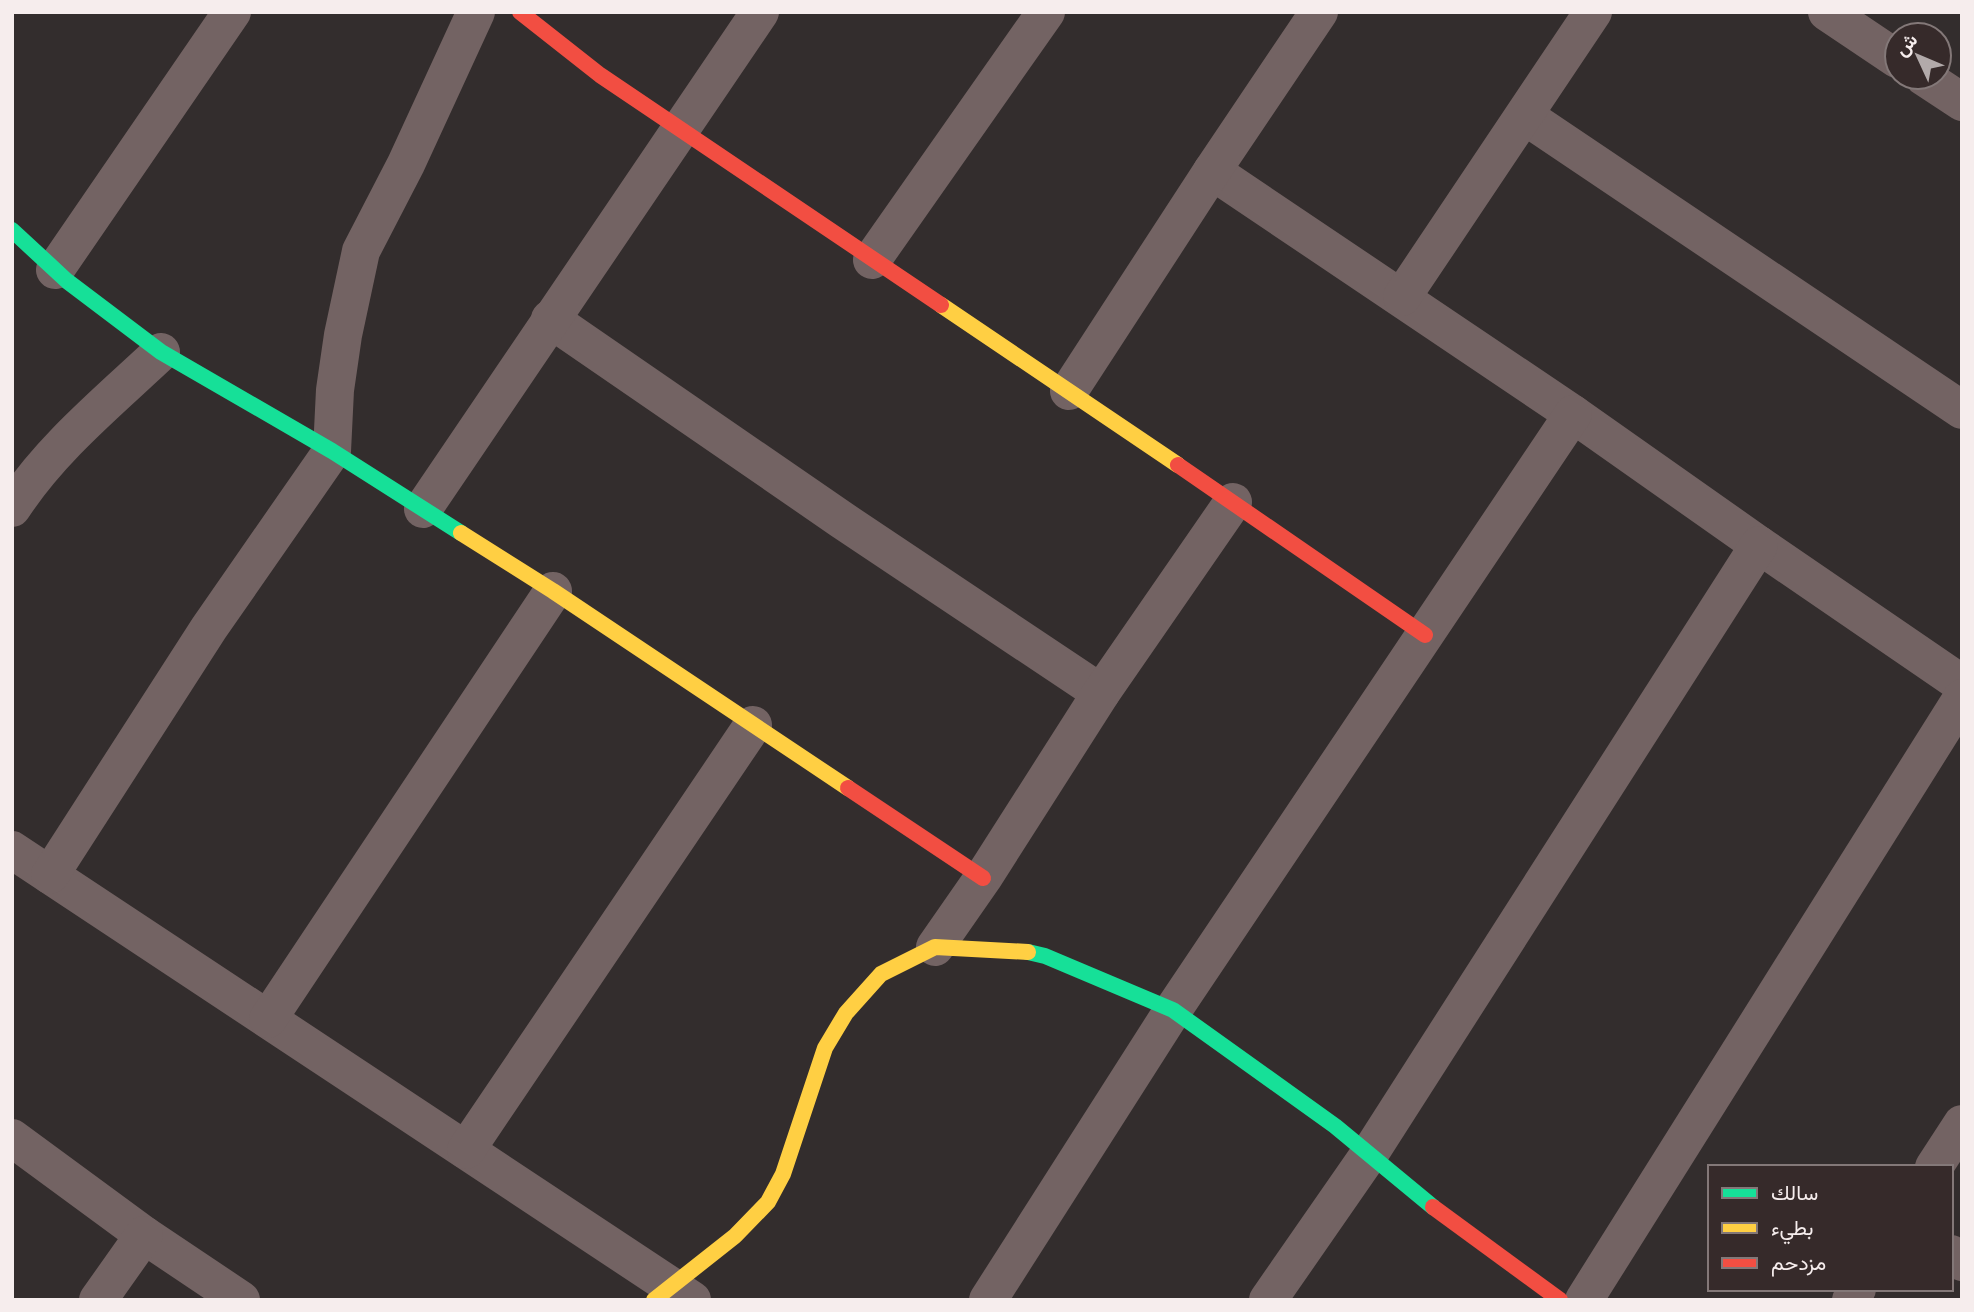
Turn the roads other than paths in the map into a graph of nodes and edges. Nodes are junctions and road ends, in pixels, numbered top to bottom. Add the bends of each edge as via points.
1 (232, 12) edge
2 (476, 12) edge
3 (520, 12) edge
4 (760, 12) edge
5 (1046, 12) edge
6 (1319, 12) edge
7 (1593, 12) edge
8 (1836, 15) edge
9 (1883, 49) edge
10 (1945, 91) edge
11 (1962, 102) edge
12 (1525, 116) junction
13 (680, 130) junction
14 (1212, 171) junction
15 (12, 230) edge
16 (872, 260) junction
17 (55, 270) junction
18 (1402, 297) junction
19 (550, 319) junction
20 (161, 352) junction
21 (1069, 391) junction
22 (1962, 410) edge
23 (1573, 414) junction
24 (332, 451) junction
25 (1233, 502) junction
26 (12, 508) edge
27 (423, 509) junction
28 (1759, 545) junction
29 (553, 591) junction
30 (1425, 635) junction
31 (1962, 684) edge
32 (1101, 693) junction
33 (1962, 698) edge
34 (753, 725) junction
35 (12, 850) edge
36 (50, 875) junction
37 (983, 878) junction
38 (935, 947) junction
39 (1173, 1010) junction
40 (268, 1018) junction
41 (1962, 1124) edge
42 (12, 1138) edge
43 (466, 1150) junction
44 (1370, 1153) junction
45 (1935, 1165) edge
46 (144, 1235) junction
47 (672, 1295) edge
48 (98, 1300) edge
49 (241, 1300) edge
50 (988, 1300) edge
51 (1268, 1300) edge
52 (1560, 1300) edge
53 (1584, 1300) edge

1 - 17 street
2 - 24 street via 361,251 335,390
3 - 13 street
4 - 13 street
5 - 16 street
6 - 14 street
7 - 12 street
8 - 9 street
10 - 11 street
12 - 18 street
12 - 22 street
13 - 16 street
13 - 19 street
14 - 18 street
14 - 21 street
15 - 17 street
16 - 21 street
17 - 20 street
18 - 23 street
19 - 27 street
19 - 32 street
20 - 24 street
20 - 26 street via 63,445
21 - 25 street
23 - 28 street
23 - 30 street
24 - 27 street
24 - 36 street via 209,628
25 - 30 street
25 - 32 street
27 - 29 street
28 - 31 street
28 - 44 street
29 - 34 street
29 - 40 street
30 - 39 street
32 - 37 street
33 - 53 street
34 - 37 street
34 - 43 street
35 - 36 street
36 - 40 street
37 - 38 street
38 - 39 street via 1020,950 1045,956
38 - 47 street via 881,974 846,1013 825,1048 783,1174 768,1202
39 - 44 street
39 - 50 street
40 - 43 street
41 - 45 street
42 - 46 street
43 - 47 street
44 - 51 street
44 - 52 street via 1452,1223
46 - 48 street
46 - 49 street

